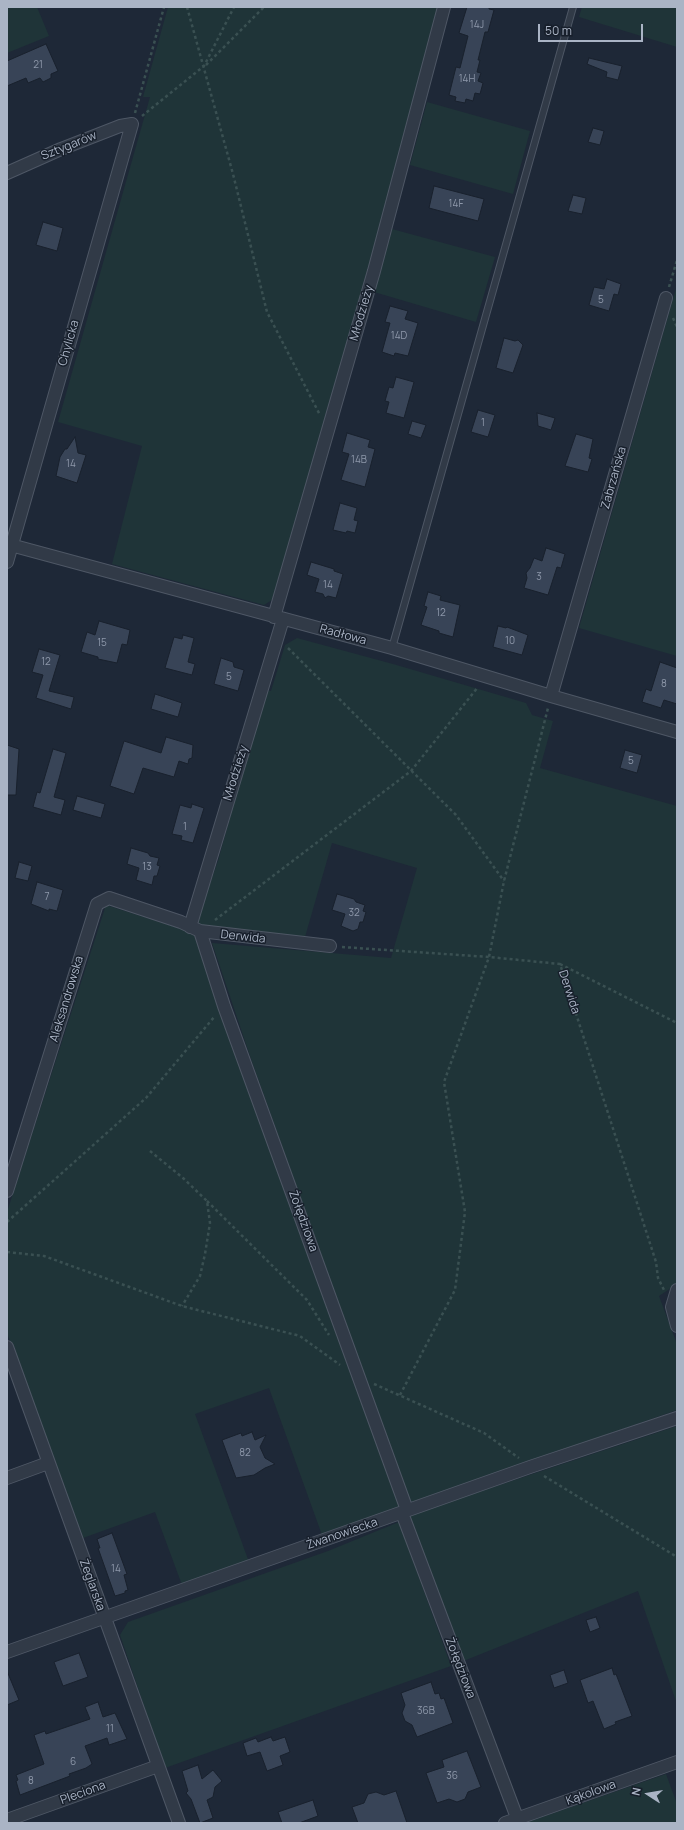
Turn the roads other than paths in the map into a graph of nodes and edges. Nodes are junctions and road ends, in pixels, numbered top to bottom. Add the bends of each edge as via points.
1 (444, 7) edge
2 (573, 7) edge
3 (132, 124) joint
4 (7, 173) edge
5 (666, 298) road end
6 (9, 545) edge
7 (7, 562) edge
8 (278, 618) junction
9 (392, 648) junction
10 (551, 696) junction
11 (677, 732) edge
12 (195, 929) junction
13 (330, 946) road end
14 (7, 1190) edge
15 (675, 1294) edge
16 (677, 1326) edge
17 (7, 1347) edge
18 (677, 1418) edge
19 (48, 1463) junction
20 (7, 1478) edge
21 (405, 1511) junction
22 (104, 1618) junction
23 (7, 1652) edge
24 (677, 1762) edge
25 (158, 1766) junction
26 (7, 1820) edge
27 (518, 1821) edge
28 (179, 1823) edge
29 (505, 1823) edge

1 - 8 street, Młodzieży via 403,167
2 - 9 lane
3 - 4 street, Sztygarów via 120,126 61,149
3 - 6 street, Chylicka
5 - 10 street, Zabrzańska
6 - 7 street, Chylicka
6 - 8 street, Radłowa
8 - 9 street, Radłowa
8 - 12 street, Młodzieży via 275,642
9 - 10 street, Radłowa
10 - 11 street, Radłowa
12 - 13 street, Derwida
12 - 14 street, Aleksandrowska via 114,899 109,898 97,904
12 - 21 street, Żołędziowa
15 - 16 street via 672,1307
17 - 19 street, Żeglarska
18 - 21 street, Żwanowiecka
19 - 20 street
19 - 22 street, Żeglarska
21 - 22 street, Żwanowiecka
21 - 27 street, Żołędziowa
22 - 23 street, Żwanowiecka
22 - 25 street, Żeglarska
24 - 27 street, Kąkolowa
25 - 26 street, Pleciona
25 - 28 street, Żeglarska
27 - 29 street, Kąkolowa

